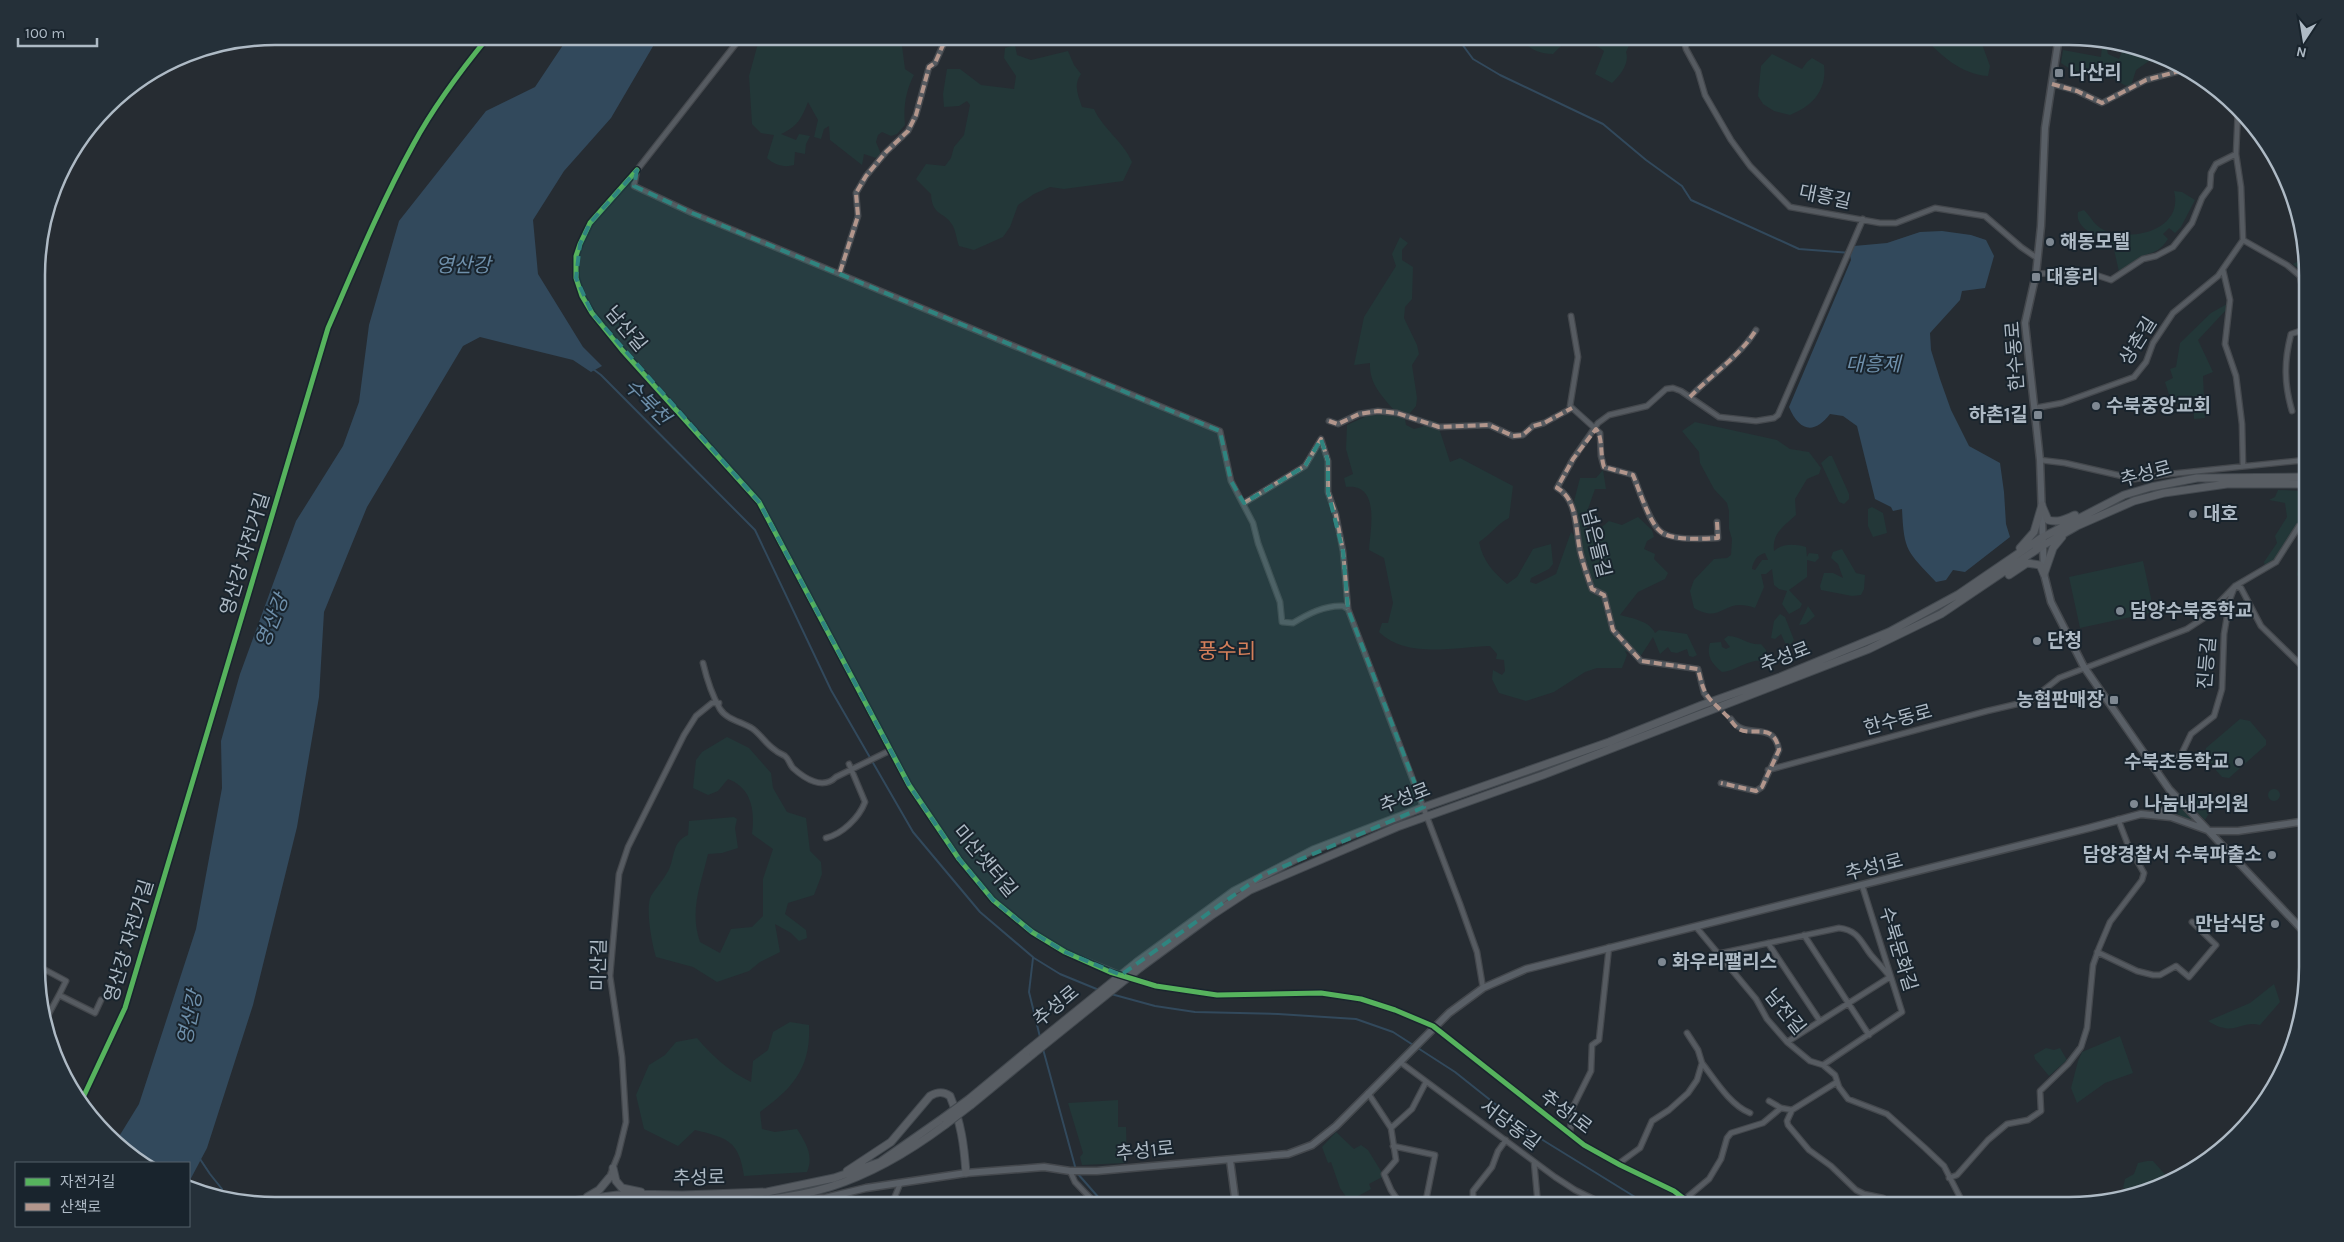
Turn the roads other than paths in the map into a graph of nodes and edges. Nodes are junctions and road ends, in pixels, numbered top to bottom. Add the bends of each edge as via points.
1 (735, 45) edge
2 (943, 45) edge
3 (1685, 45) edge
4 (2058, 45) edge
5 (2176, 72) edge
6 (2052, 84) junction
7 (2238, 118) edge
8 (2236, 154) junction
9 (637, 170) junction
10 (1863, 219) junction
11 (2243, 240) junction
12 (2038, 258) junction
13 (2223, 270) junction
14 (840, 272) junction
15 (2036, 274) junction
16 (2299, 275) edge
17 (1571, 316) dead end
18 (1756, 330) dead end
19 (2299, 331) edge
20 (1690, 397) junction
21 (1572, 408) junction
22 (2035, 408) junction
23 (2292, 411) dead end
24 (1329, 422) dead end
25 (1596, 429) junction
26 (2040, 460) junction
27 (2299, 461) edge
28 (2243, 466) junction
29 (2299, 480) edge
30 (2299, 480) edge
31 (748, 490) joint
32 (2124, 495) junction
33 (1244, 503) junction
34 (2042, 506) junction
35 (1717, 522) dead end
36 (2299, 526) edge
37 (2070, 530) junction
38 (2041, 538) junction
39 (2042, 546) junction
40 (2044, 574) junction
41 (2235, 586) junction
42 (1954, 597) junction
43 (1348, 609) junction
44 (1941, 614) junction
45 (703, 663) dead end
46 (2299, 664) edge
47 (2084, 667) junction
48 (1708, 698) dead end
49 (719, 703) junction
50 (1731, 719) tunnel mouth
51 (889, 751) junction
52 (850, 764) dead end
53 (854, 769) junction
54 (1768, 770) junction
55 (2156, 770) junction
56 (1720, 783) dead end
57 (2175, 796) junction
58 (1424, 806) junction
59 (2157, 814) junction
60 (1427, 816) junction
61 (2118, 820) junction
62 (2299, 822) edge
63 (2210, 831) junction
64 (826, 838) dead end
65 (1862, 885) junction
66 (2192, 922) dead end
67 (1696, 927) junction
68 (2299, 927) edge
69 (1804, 935) junction
70 (1768, 943) junction
71 (1609, 947) junction
72 (2098, 952) junction
73 (1717, 954) junction
74 (1139, 965) junction
75 (45, 970) edge
76 (1483, 988) junction
77 (59, 995) junction
78 (101, 1000) dead end
79 (1849, 1003) junction
80 (49, 1013) edge
81 (1820, 1021) junction
82 (1432, 1027) junction
83 (1687, 1032) dead end
84 (1869, 1035) junction
85 (1787, 1042) junction
86 (1402, 1060) junction
87 (1702, 1063) junction
88 (1823, 1065) junction
89 (1426, 1082) junction
90 (1837, 1082) junction
91 (1368, 1093) junction
92 (1769, 1101) dead end
93 (1782, 1108) junction
94 (1792, 1110) junction
95 (1750, 1113) dead end
96 (944, 1122) junction
97 (1391, 1128) junction
98 (1570, 1134) junction
99 (1506, 1140) junction
100 (1393, 1146) junction
101 (1230, 1160) junction
102 (1534, 1161) junction
103 (1618, 1164) junction
104 (613, 1168) junction
105 (1072, 1171) junction
106 (966, 1173) junction
107 (609, 1178) junction
108 (834, 1178) junction
109 (1949, 1178) junction
110 (900, 1184) junction
111 (651, 1194) junction
112 (587, 1197) edge
113 (602, 1197) edge
114 (617, 1197) edge
115 (788, 1197) edge
116 (829, 1197) edge
117 (895, 1197) edge
118 (1089, 1197) edge
119 (1235, 1197) edge
120 (1396, 1197) edge
121 (1427, 1197) edge
122 (1473, 1197) edge
123 (1537, 1197) edge
124 (1589, 1197) edge
125 (1681, 1197) edge
126 (1687, 1197) edge
127 (1879, 1197) edge
128 (1960, 1197) edge

1 - 9 street, 남산길
2 - 14 street via 935,63 929,67 916,115 908,131 880,159 856,193 858,216
3 - 10 street, 대흥길 via 1705,95 1730,140 1790,207
4 - 6 street, 한수동로
5 - 6 street via 2146,80 2102,103
6 - 12 street, 한수동로 via 2044,146
7 - 8 street
8 - 11 street
8 - 15 street via 2216,164 2211,173 2210,187 2192,223 2173,246 2143,259 2111,280 2090,272
9 - 14 street, 남산길 via 634,186 692,213
9 - 31 street, 남산길 via 586,231 576,256 578,288 606,331
10 - 12 street, 대흥길 via 1880,224 1896,223 1935,208 1984,216 2021,248
10 - 20 street via 1778,415 1756,421 1719,417
11 - 13 street, 상촌길
11 - 16 street
12 - 15 street, 한수동로
13 - 22 street, 상촌길 via 2173,313 2153,343 2146,362 2131,380
13 - 28 street via 2230,300 2225,344 2236,376
14 - 33 street via 1220,431 1231,481
15 - 22 street, 한수동로 via 2025,323
17 - 21 street via 1578,357
18 - 20 street via 1734,357
19 - 23 street via 2291,334 2288,348 2285,385
20 - 25 street via 1673,388 1666,389 1647,406 1609,415 1598,423
21 - 24 street via 1533,426 1523,435 1513,436 1489,425 1439,427 1397,413 1378,411 1359,414 1338,424
21 - 25 street
22 - 26 street, 한수동로
25 - 35 street via 1600,434 1604,466 1633,475 1642,500 1660,532 1697,539 1718,538
25 - 48 street, 넘은들길 via 1573,459 1557,488 1565,492 1571,503 1592,589 1604,594 1613,630 1641,661 1698,669
26 - 28 street via 2135,479
26 - 34 street, 한수동로
27 - 28 street
29 - 32 main road, 추성로 via 2197,478
30 - 37 main road, 추성로 via 2227,484 2164,493 2134,501
31 - 51 street, 미산샛터길 via 768,516
32 - 34 main road via 2060,522 2048,520
32 - 38 main road, 추성로
33 - 43 street via 1276,591 1282,622 1293,623 1308,614 1337,606
33 - 43 street via 1305,466 1321,439 1328,462 1328,492 1343,551
34 - 38 street, 한수동로
34 - 42 main road via 2034,532 2026,543
36 - 41 street via 2276,562
37 - 39 main road, 추성로
37 - 40 main road via 2053,548
38 - 39 street, 한수동로
38 - 42 main road, 추성로
39 - 40 street, 한수동로
39 - 44 main road, 추성로
40 - 44 main road via 2040,565 2027,563 1991,588
40 - 47 street, 한수동로 via 2054,608
41 - 46 street via 2241,588 2261,626
41 - 47 street, 진등길 via 2204,618 2187,629
41 - 55 street, 진등길 via 2225,628 2222,689 2214,716 2191,734 2181,754
42 - 58 main road, 추성로 via 1889,632 1780,677 1609,742
43 - 58 street
44 - 60 main road, 추성로 via 1850,656 1543,775
45 - 49 street via 707,683
47 - 54 street, 한수동로 via 2059,678 2026,704 1987,711
47 - 55 street, 한수동로
49 - 53 street via 725,714 761,735 804,776 824,785
49 - 104 street, 미산길 via 712,703 696,716 684,735 628,847 618,883 610,976 622,1057 626,1122
50 - 54 street via 1741,730 1762,731 1775,738 1779,750
51 - 53 street
51 - 82 street, 미산샛터길 via 958,859 993,900 1032,932 1065,952 1110,972 1156,986 1217,995 1321,993 1395,1010
52 - 53 street
53 - 64 street via 865,802 836,836
54 - 56 street via 1762,787 1756,791
55 - 57 street, 한수동로
57 - 59 street via 2171,807
57 - 63 street, 한수동로
58 - 60 street
58 - 74 main road, 추성로 via 1313,850 1260,876 1234,891
59 - 61 street, 추성1로
59 - 63 street, 추성1로
60 - 74 main road, 추성로 via 1250,890
60 - 76 street via 1477,952
61 - 65 street, 추성1로
61 - 72 street via 2144,873 2110,922
62 - 63 street, 추성1로 via 2238,831
63 - 68 street, 한수동로
65 - 67 street, 추성1로
65 - 84 street, 수북문화길 via 1902,1012
66 - 72 street via 2216,945 2189,977 2176,966 2160,975 2137,971
67 - 71 street, 추성1로
67 - 73 street, 남전길
69 - 70 street, 수북문화길
69 - 79 street
69 - 79 street, 수북문화길 via 1846,929 1862,940 1890,976
70 - 73 street, 수북문화길
70 - 81 street
71 - 76 street, 추성1로 via 1526,969
71 - 98 street via 1600,1040 1592,1045 1591,1071 1572,1109
72 - 109 street via 2091,979 2087,1028 2081,1046 2068,1064 2040,1091 2041,1111 2028,1120 2007,1124 1957,1175
73 - 85 street, 남전길
74 - 96 main road, 추성로, bridge
75 - 77 street via 66,981
76 - 82 street, 추성1로
77 - 78 street via 95,1013
77 - 80 street
79 - 81 street, 수북문화길
79 - 84 street
81 - 85 street, 수북문화길
82 - 86 street, 추성1로
82 - 98 street, 추성1로
83 - 87 street
84 - 88 street, 수북문화길
85 - 88 street, 남전길 via 1810,1061
86 - 89 street, 서당동길
86 - 91 street, 추성1로
87 - 95 street via 1727,1095
87 - 103 street via 1702,1070 1688,1093 1652,1121 1640,1148
88 - 90 street, 남전길 via 1835,1075
89 - 97 street via 1412,1109
89 - 99 street, 서당동길
90 - 94 street
90 - 109 street, 남전길 via 1848,1098 1892,1117 1942,1164
91 - 97 street
91 - 101 street, 추성1로 via 1320,1140 1306,1148 1288,1154
92 - 93 street
93 - 94 street
93 - 126 street via 1763,1123 1731,1133 1709,1179
94 - 127 street via 1788,1125 1809,1150 1859,1192
96 - 108 main road, 추성로 via 880,1162
96 - 115 main road, 추성로 via 916,1147 860,1178
97 - 100 street
98 - 103 street, 추성1로
99 - 102 street, 서당동길
99 - 122 street via 1473,1191
100 - 120 street via 1396,1160 1384,1174
100 - 121 street via 1435,1155
101 - 105 street, 추성1로
101 - 119 street
102 - 123 street
102 - 124 street, 서당동길
103 - 125 street, 추성1로
104 - 107 street, 미산길
104 - 111 main road via 616,1181 622,1188
105 - 106 street, 추성1로 via 1044,1167
105 - 118 street via 1075,1182
106 - 108 main road via 959,1118 950,1096 937,1093 925,1101 891,1142
106 - 110 street, 추성1로
107 - 112 main road via 599,1190
107 - 113 street, 미산길
108 - 111 main road, 추성로 via 767,1192
109 - 128 street, 남전길
110 - 116 street, 추성1로
110 - 117 street
111 - 114 main road, 추성로

